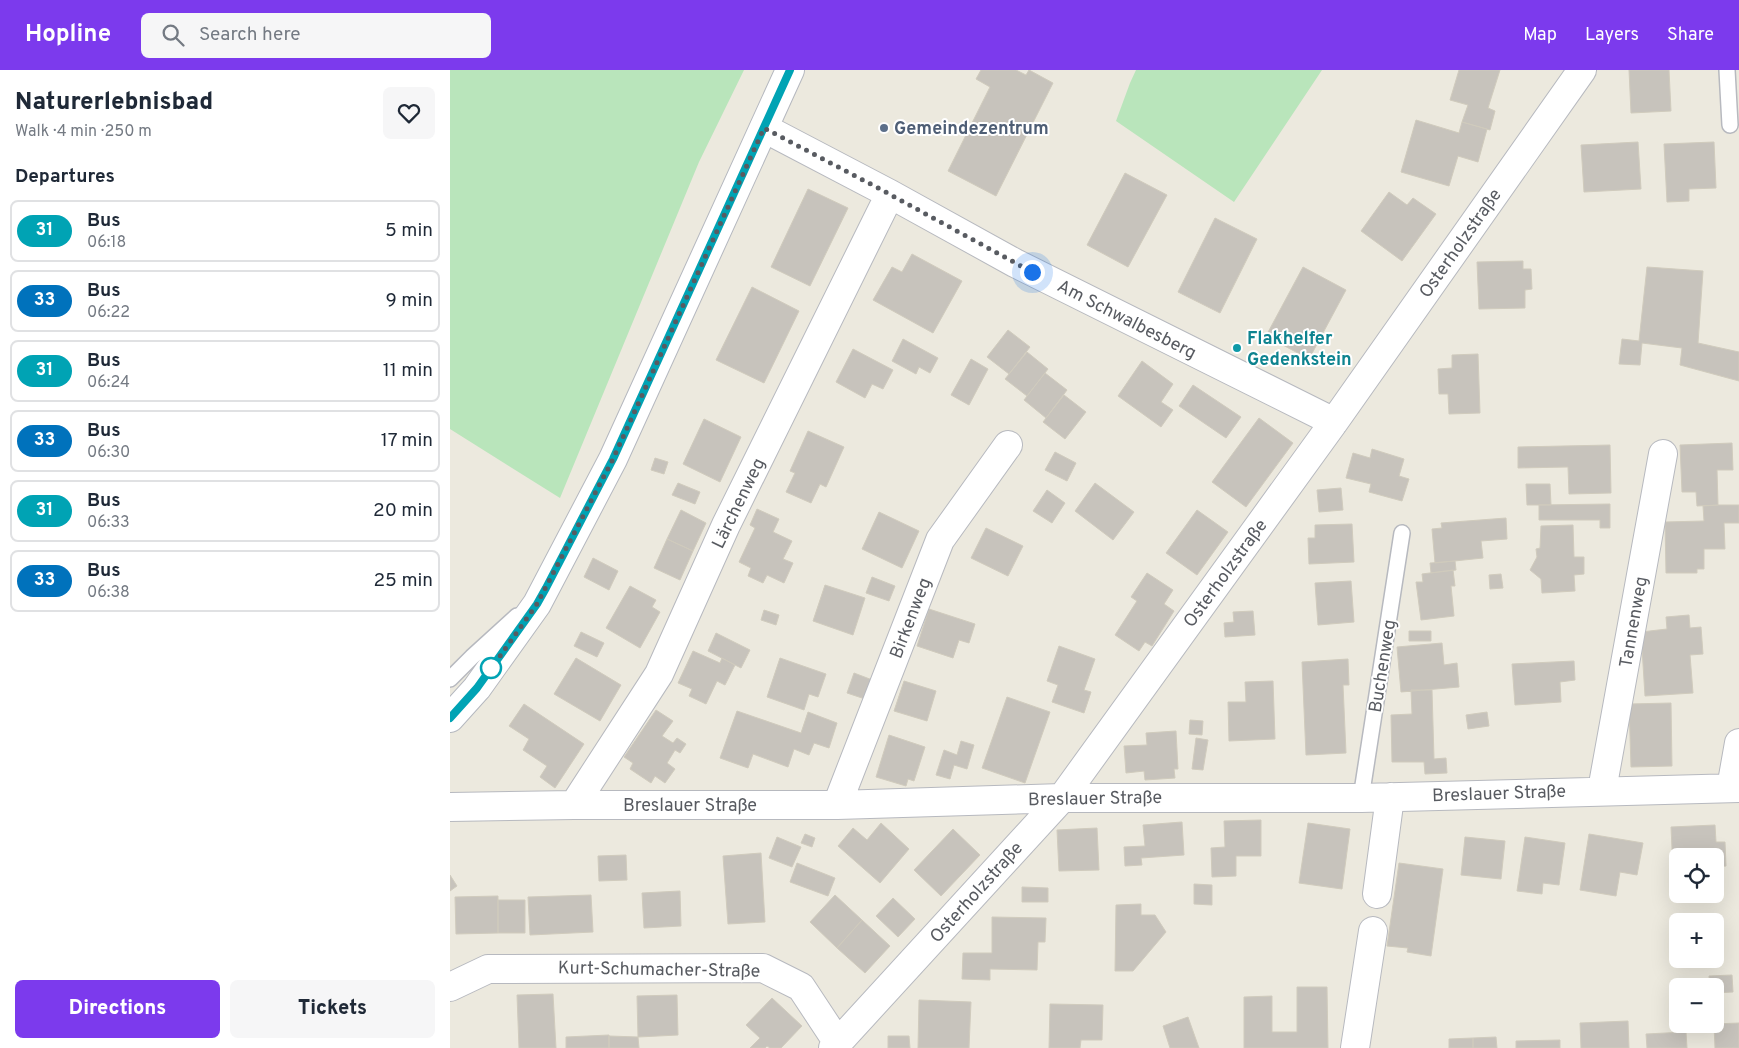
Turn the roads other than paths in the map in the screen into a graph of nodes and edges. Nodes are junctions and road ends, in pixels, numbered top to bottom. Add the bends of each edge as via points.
1 (790, 70) edge
2 (1582, 70) edge
3 (1727, 70) edge
4 (1730, 125) dead end
5 (764, 128) junction
6 (890, 194) junction
7 (1334, 422) junction
8 (1008, 445) dead end
9 (1663, 454) dead end
10 (1402, 533) dead end
11 (537, 604) junction
12 (450, 679) edge
13 (450, 718) edge
14 (1739, 744) edge
15 (1735, 788) edge
16 (1602, 790) junction
17 (1390, 797) junction
18 (1062, 798) junction
19 (1361, 798) junction
20 (574, 805) junction
21 (837, 805) junction
22 (450, 807) edge
23 (1377, 894) dead end
24 (1373, 931) dead end
25 (450, 987) edge
26 (836, 1046) edge
27 (1355, 1048) edge

1 - 5 street
2 - 7 street, Osterholzstraße
3 - 4 lane
5 - 6 street, Am Schwalbesberg
5 - 11 street via 613,459
6 - 7 street, Am Schwalbesberg via 1015,263
6 - 20 street, Lärchenweg via 726,526 659,674
7 - 18 street, Osterholzstraße
8 - 21 street, Birkenweg via 940,540
9 - 16 street, Tannenweg
10 - 19 lane, Buchenweg
11 - 12 lane via 525,609
11 - 13 street via 477,688
14 - 15 street
15 - 16 street, Breslauer Straße
16 - 17 street, Breslauer Straße
17 - 19 street, Breslauer Straße
17 - 23 street
18 - 19 street, Breslauer Straße
18 - 21 street, Breslauer Straße
18 - 26 street, Osterholzstraße
20 - 21 street, Breslauer Straße
20 - 22 street, Breslauer Straße
24 - 27 street
25 - 26 street, Kurt-Schumacher-Straße via 488,969 764,968 801,987

